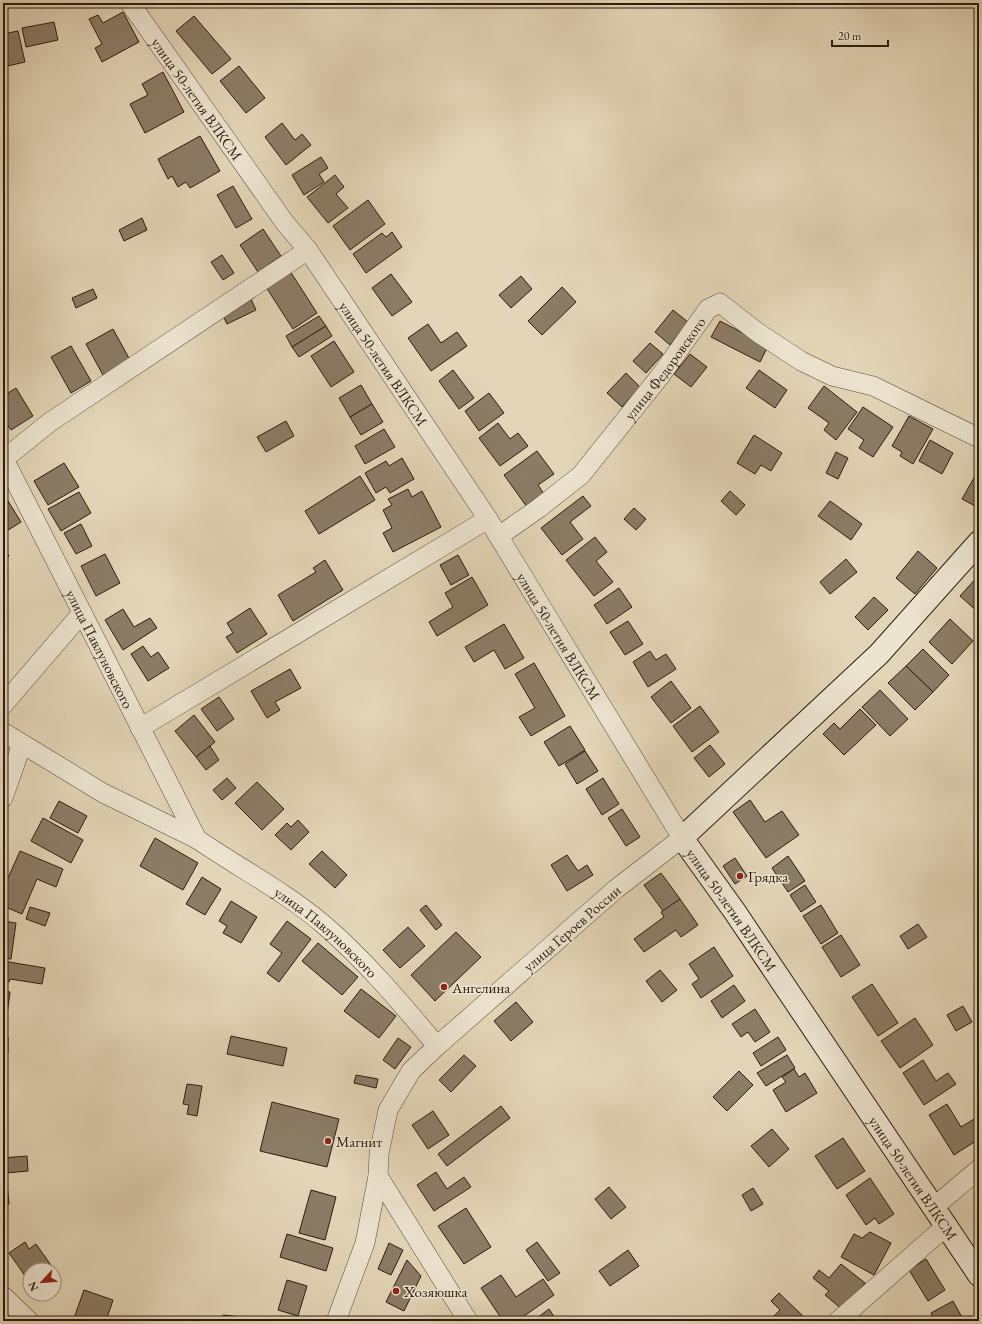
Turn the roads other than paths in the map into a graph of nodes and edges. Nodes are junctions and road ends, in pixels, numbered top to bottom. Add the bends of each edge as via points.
1 (130, 3) edge
2 (308, 250) junction
3 (979, 438) edge
4 (3, 458) edge
5 (488, 518) junction
6 (499, 536) junction
7 (979, 542) edge
8 (82, 613) junction
9 (3, 705) edge
10 (140, 728) junction
11 (3, 732) edge
12 (22, 744) junction
13 (3, 798) edge
14 (682, 838) junction
15 (197, 839) junction
16 (437, 1046) junction
17 (979, 1169) edge
18 (378, 1176) junction
19 (934, 1208) junction
20 (946, 1226) junction
21 (979, 1275) edge
22 (3, 1296) edge
23 (29, 1321) edge
24 (336, 1321) edge
25 (468, 1321) edge
26 (838, 1321) edge

1 - 2 street, улица 50-летия ВЛКСМ via 285,223
2 - 4 street via 50,422
2 - 5 street, улица 50-летия ВЛКСМ
3 - 6 street, улица Федоровского via 873,386 832,376 801,361 757,332 720,303 708,309 581,475
4 - 8 street, улица Павлуновского
5 - 6 street, улица 50-летия ВЛКСМ
5 - 10 street
6 - 14 street, улица 50-летия ВЛКСМ
7 - 14 street via 879,654
8 - 9 street
8 - 10 street, улица Павлуновского
10 - 15 street, улица Павлуновского
11 - 12 street, улица Павлуновского
12 - 13 street
12 - 15 street, улица Павлуновского via 103,793
14 - 16 street, улица Героев России via 616,889
14 - 19 street, улица 50-летия ВЛКСМ via 735,912
15 - 16 street, улица Павлуновского via 278,890 323,924 377,976
16 - 18 street, улица Героев России via 411,1071 388,1110 379,1154
17 - 19 street
18 - 24 street, улица Героев России via 365,1242
18 - 25 street
19 - 20 street, улица 50-летия ВЛКСМ
20 - 21 street, улица 50-летия ВЛКСМ
20 - 26 street
22 - 23 street

